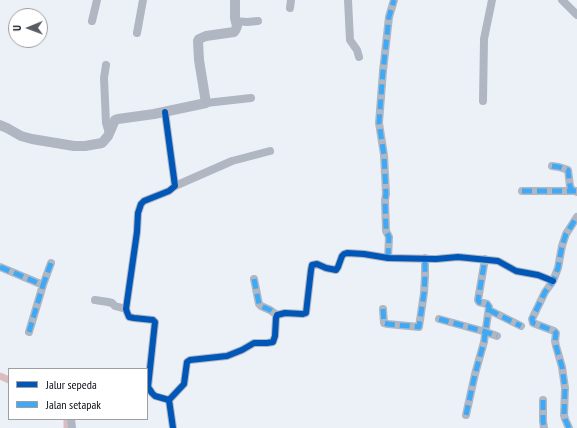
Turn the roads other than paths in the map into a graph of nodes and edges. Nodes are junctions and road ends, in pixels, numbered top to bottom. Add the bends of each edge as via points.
1 (97, 0) edge
2 (143, 0) edge
3 (235, 0) edge
4 (348, 0) edge
5 (394, 0) edge
6 (492, 0) edge
7 (562, 0) edge
8 (577, 15) edge
9 (92, 21) dead end
10 (235, 21) junction
11 (258, 21) dead end
12 (137, 32) dead end
13 (360, 57) dead end
14 (106, 66) dead end
15 (251, 98) dead end
16 (483, 101) dead end
17 (206, 103) junction
18 (165, 112) junction
19 (0, 125) edge
20 (110, 132) junction
21 (270, 151) dead end
22 (552, 166) dead end
23 (175, 186) junction
24 (522, 191) dead end
25 (576, 192) edge
26 (577, 217) edge
27 (388, 258) junction
28 (425, 258) junction
29 (485, 259) junction
30 (51, 263) dead end
31 (0, 267) edge
32 (254, 279) dead end
33 (553, 281) junction
34 (43, 285) junction
35 (96, 300) dead end
36 (126, 309) junction
37 (383, 309) dead end
38 (489, 310) junction
39 (277, 315) junction
40 (439, 319) dead end
41 (521, 326) dead end
42 (29, 332) dead end
43 (486, 332) junction
44 (497, 336) dead end
45 (169, 400) junction
46 (543, 400) dead end
47 (466, 415) dead end
48 (174, 428) edge
49 (544, 428) edge
50 (570, 428) edge

1 - 9 street
2 - 12 street
3 - 10 street
4 - 13 street via 350,40
5 - 27 street via 388,24 379,123 384,155
6 - 16 street via 484,39
7 - 8 street
10 - 11 street
10 - 17 street via 237,26 234,32 201,37 198,41
14 - 20 street via 106,123
15 - 17 street
17 - 18 street
18 - 20 street via 115,120
18 - 23 street
19 - 20 street via 21,136 74,146 102,143
21 - 23 street via 232,161
22 - 25 street via 568,170 570,186
23 - 36 street via 170,191 141,204
24 - 25 street
26 - 33 street via 566,234
27 - 28 street
27 - 39 street via 347,253 342,256 336,270 312,265 306,313
28 - 29 street
28 - 37 street via 424,293 419,327 384,323
29 - 33 street via 498,261 516,271
29 - 38 street via 478,300 487,304
30 - 34 street
31 - 34 street
32 - 39 street via 259,304
33 - 50 street via 532,319 534,323 556,333 555,341 565,388 564,415
34 - 42 street
35 - 36 street
36 - 45 street via 129,316 155,322 148,387 152,394
38 - 41 street
38 - 43 street
39 - 45 street via 272,343 254,343 228,356 187,362 184,384
40 - 43 street
43 - 44 street
43 - 47 street
45 - 48 street
46 - 49 street

